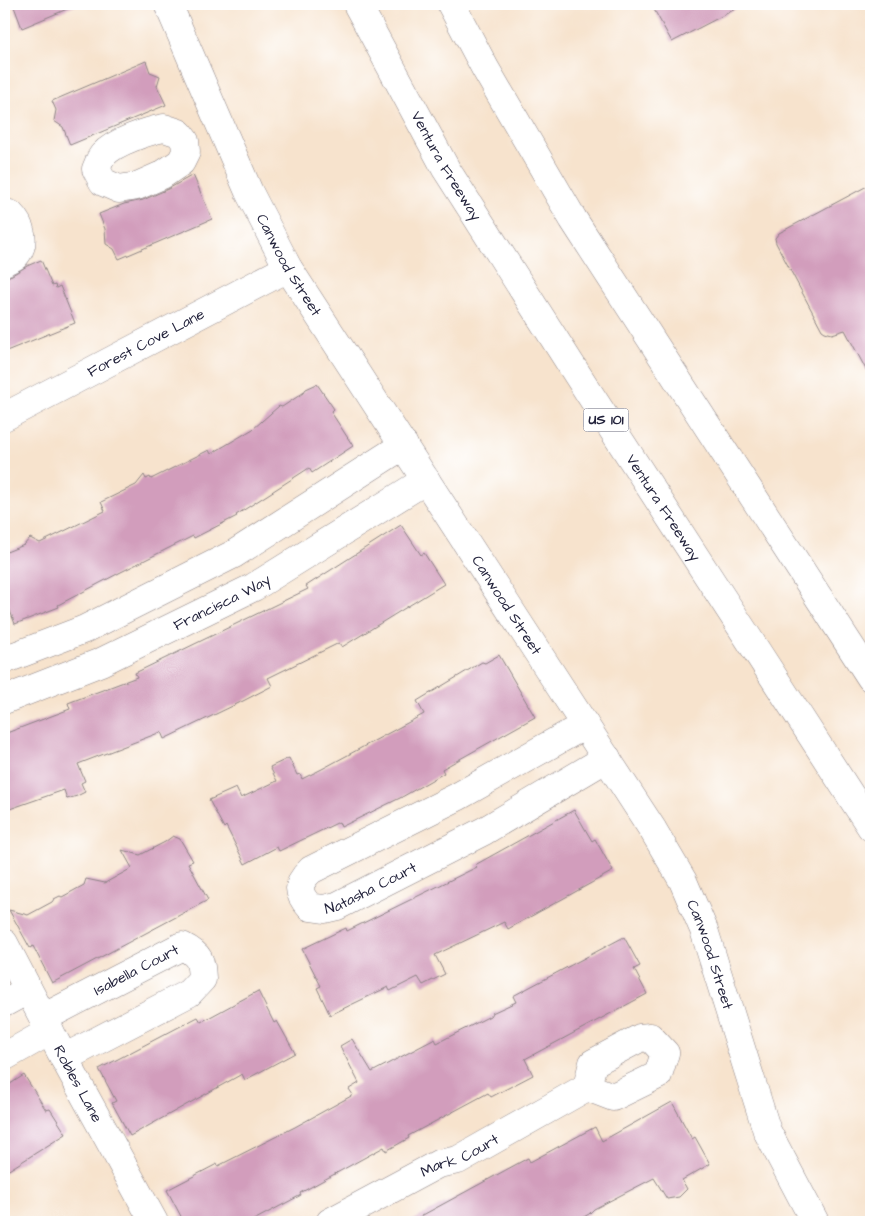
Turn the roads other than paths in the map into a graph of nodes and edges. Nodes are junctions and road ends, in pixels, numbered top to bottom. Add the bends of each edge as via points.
1 (168, 4) edge
2 (357, 4) edge
3 (451, 4) edge
4 (220, 126) junction
5 (185, 141) dead end
6 (4, 214) edge
7 (4, 262) edge
8 (288, 268) junction
9 (4, 416) edge
10 (404, 445) junction
11 (426, 480) junction
12 (234, 554) junction
13 (254, 587) junction
14 (85, 629) junction
15 (4, 660) edge
16 (101, 662) junction
17 (871, 678) edge
18 (4, 700) edge
19 (585, 726) junction
20 (606, 758) junction
21 (416, 817) junction
22 (871, 827) edge
23 (435, 855) junction
24 (4, 944) edge
25 (28, 990) junction
26 (4, 1003) edge
27 (46, 1025) junction
28 (4, 1058) edge
29 (64, 1058) junction
30 (587, 1087) dead end
31 (154, 1222) edge
32 (330, 1222) edge
33 (815, 1222) edge

1 - 4 main road, Canwood Street
2 - 22 main road, Ventura Freeway / US 101 via 446,169
3 - 17 main road via 573,219
4 - 5 main road
4 - 8 main road, Canwood Street
6 - 7 main road via 10,214 16,220 21,231 21,244 15,256
8 - 9 main road, Forest Cove Lane
8 - 10 main road, Canwood Street
10 - 11 main road, Canwood Street
10 - 12 main road
11 - 13 main road, Francisca Way
11 - 19 main road, Canwood Street
12 - 13 main road
12 - 14 main road
13 - 16 main road, Francisca Way
14 - 15 main road
14 - 16 main road
16 - 18 main road, Francisca Way
19 - 20 main road, Canwood Street
19 - 21 main road, Natasha Court
20 - 23 main road, Natasha Court via 484,831
20 - 33 main road, Canwood Street via 682,881 704,930 767,1131
21 - 23 main road
21 - 23 main road, Natasha Court via 311,870 301,881 301,898 310,908 337,906
24 - 25 main road, Robles Lane
25 - 26 main road
25 - 27 main road, Robles Lane
27 - 28 main road, Isabella Court
27 - 29 main road, Robles Lane
27 - 29 main road, Isabella Court via 182,946 191,950 201,962 202,979 189,993
29 - 31 main road, Robles Lane
30 - 32 main road, Mark Court via 458,1160 438,1164

